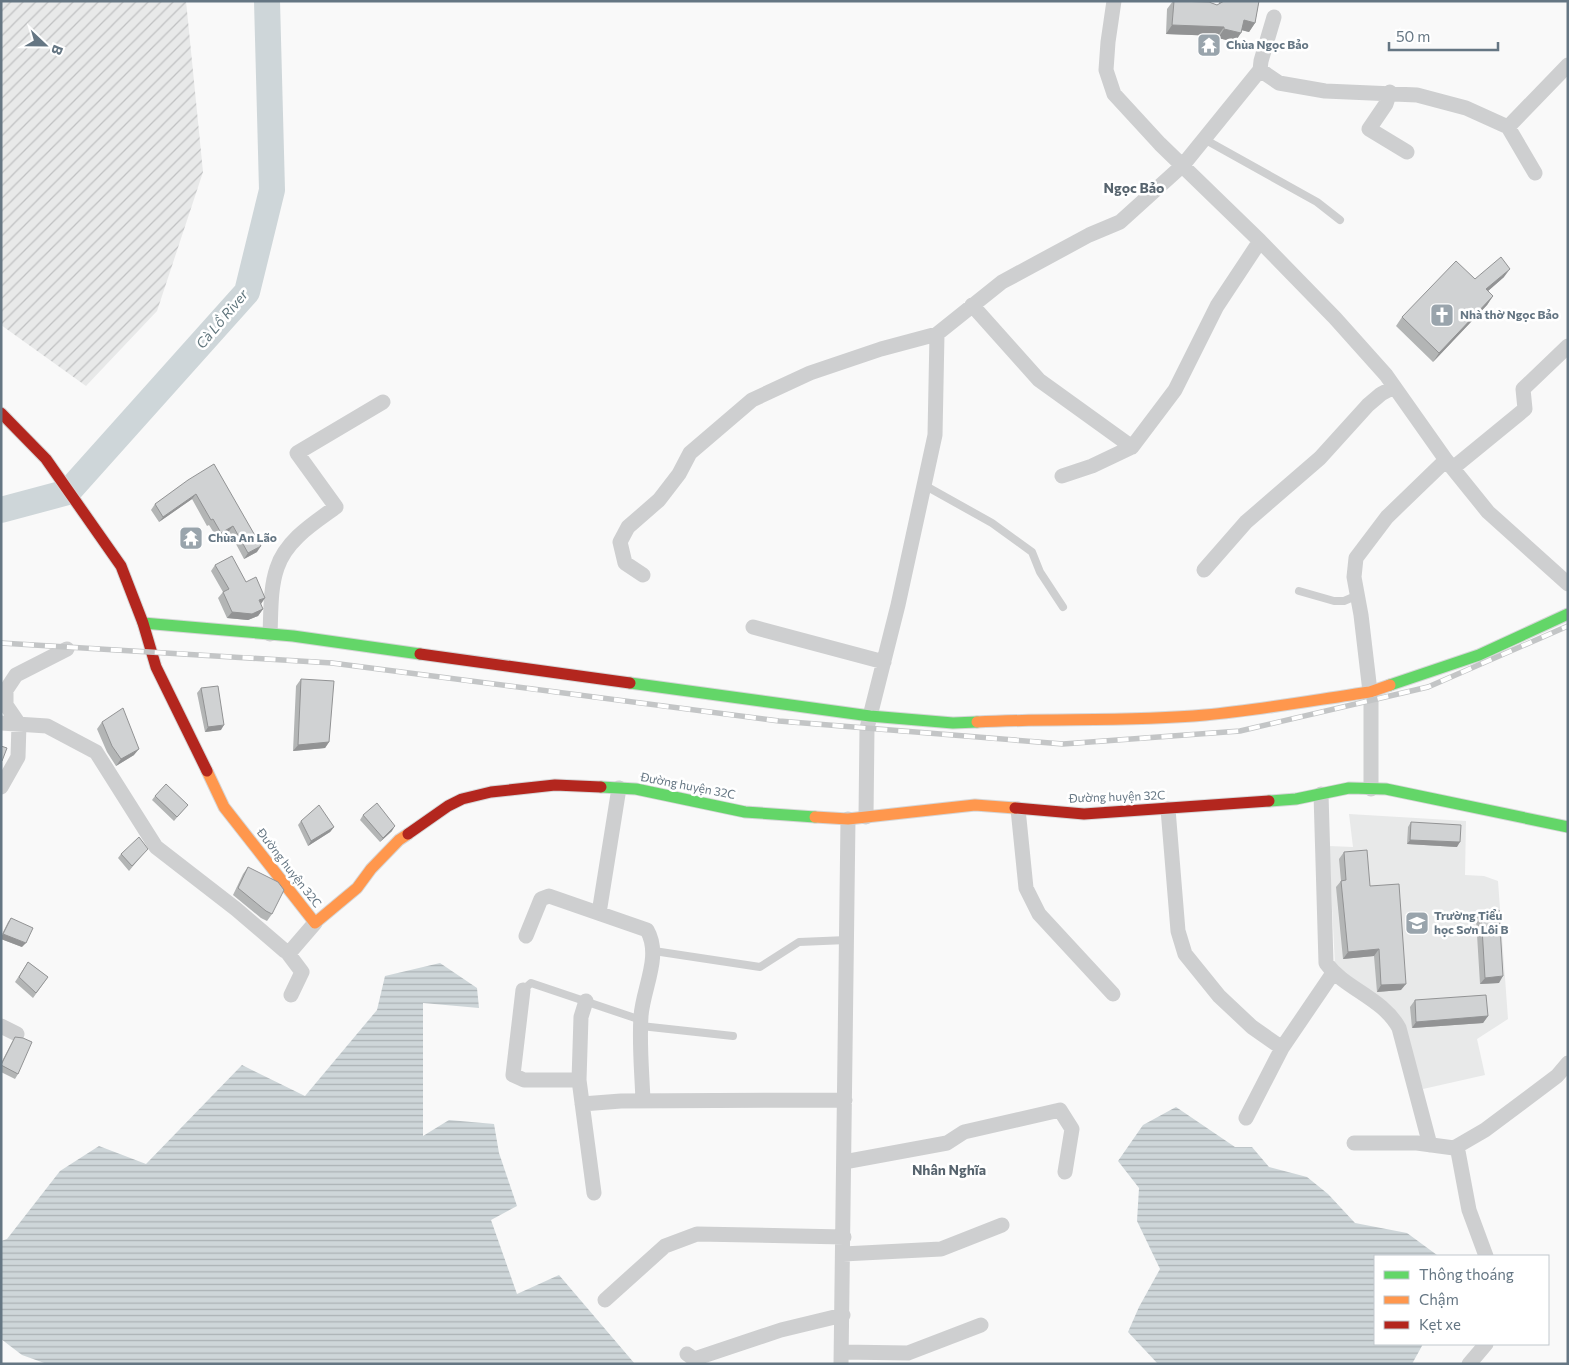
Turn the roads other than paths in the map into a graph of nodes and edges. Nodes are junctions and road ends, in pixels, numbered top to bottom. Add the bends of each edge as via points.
1 (1114, 1) edge
2 (1274, 17) dead end
3 (1568, 65) edge
4 (1260, 70) junction
5 (1390, 92) junction
6 (1508, 127) junction
7 (1204, 140) junction
8 (1407, 152) dead end
9 (1182, 165) junction
10 (1535, 173) dead end
11 (1340, 220) dead end
12 (1260, 241) junction
13 (972, 305) junction
14 (937, 334) junction
15 (1568, 346) edge
16 (1394, 387) junction
17 (384, 402) dead end
18 (1, 413) edge
19 (1132, 447) junction
20 (1450, 464) junction
21 (1062, 476) dead end
22 (924, 485) junction
23 (1204, 570) dead end
24 (644, 575) dead end
25 (1568, 584) edge
26 (1299, 591) dead end
27 (1358, 595) junction
28 (1063, 606) dead end
29 (1568, 614) edge
30 (143, 623) junction
31 (752, 627) dead end
32 (270, 634) junction
33 (67, 649) dead end
34 (884, 662) junction
35 (1370, 692) junction
36 (870, 716) junction
37 (1, 723) edge
38 (19, 724) junction
39 (1, 787) edge
40 (619, 788) junction
41 (1371, 789) junction
42 (1321, 794) junction
43 (1018, 809) junction
44 (1168, 809) junction
45 (866, 817) junction
46 (848, 819) junction
47 (1568, 827) edge
48 (599, 913) junction
49 (315, 923) junction
50 (526, 936) dead end
51 (847, 940) junction
52 (287, 952) junction
53 (654, 952) junction
54 (1334, 973) junction
55 (523, 990) joint
56 (1113, 994) dead end
57 (291, 995) dead end
58 (586, 1001) junction
59 (641, 1023) junction
60 (1, 1026) edge
61 (17, 1034) dead end
62 (733, 1036) dead end
63 (1282, 1048) junction
64 (1568, 1063) edge
65 (579, 1080) junction
66 (845, 1100) junction
67 (642, 1101) junction
68 (582, 1104) junction
69 (1246, 1118) dead end
70 (1354, 1143) dead end
71 (1430, 1145) junction
72 (1457, 1146) junction
73 (844, 1162) junction
74 (1065, 1172) dead end
75 (594, 1193) dead end
76 (1002, 1225) dead end
77 (844, 1237) junction
78 (843, 1254) junction
79 (1486, 1255) edge
80 (605, 1300) dead end
81 (843, 1316) junction
82 (981, 1325) dead end
83 (1485, 1345) edge
84 (687, 1354) dead end
85 (841, 1358) edge
86 (1469, 1364) edge

1 - 9 street via 1106,70 1114,94
2 - 4 street
3 - 6 street
4 - 5 street via 1279,83 1325,90
4 - 7 street
5 - 6 street via 1418,95 1466,108
5 - 8 street via 1369,129
6 - 10 street
7 - 9 street
7 - 11 lane via 1317,202
9 - 12 street
9 - 13 street via 1120,222 1002,282
12 - 16 street via 1335,318
12 - 19 street via 1218,306 1175,390
13 - 14 street
13 - 19 street via 1039,380
14 - 22 street via 934,435
14 - 24 street via 810,372 752,400 690,453 680,474 659,500 628,527 620,542 624,563
15 - 20 street via 1523,389 1525,409
16 - 20 street
16 - 23 street via 1368,405 1320,458 1246,522
17 - 32 street via 297,453 336,507 292,543 282,556 274,580
18 - 30 street, Đường huyện 32C via 46,459 121,566
19 - 21 street
20 - 25 street via 1488,512
20 - 27 street via 1387,517 1356,558 1354,576
22 - 28 lane via 992,523 1032,552 1040,572
22 - 34 street
26 - 27 lane via 1338,601
27 - 35 street
29 - 35 street via 1479,655
30 - 32 street
30 - 49 street, Đường huyện 32C via 156,666 224,807
31 - 34 street
32 - 36 street
33 - 38 street via 16,675 6,690 6,705
34 - 36 street
35 - 36 street via 1206,715 1129,719 953,723
35 - 41 street
36 - 45 street via 867,728
37 - 38 street
38 - 39 street via 18,757
38 - 52 street via 46,726 96,752 156,847
40 - 46 street, Đường huyện 32C via 745,812
40 - 48 street
40 - 49 street, Đường huyện 32C via 555,785 491,792 462,799 399,840 357,888
41 - 42 street, Đường huyện 32C via 1349,788
41 - 47 street, Đường huyện 32C
42 - 44 street, Đường huyện 32C via 1296,799
42 - 54 street via 1325,952 1326,963
43 - 44 street, Đường huyện 32C via 1084,814
43 - 45 street, Đường huyện 32C via 976,805
43 - 56 street via 1026,888 1030,897 1039,914
44 - 63 street via 1178,931 1186,954 1219,996 1252,1027
45 - 46 street, Đường huyện 32C
46 - 51 street
48 - 50 street via 549,896 541,899
48 - 53 street via 647,930
49 - 52 street
51 - 53 lane via 799,942 760,967
51 - 66 street
52 - 57 street via 302,972
53 - 59 street
54 - 63 street
54 - 71 street via 1368,996 1399,1028
55 - 58 lane via 531,983
55 - 65 street via 513,1075 524,1080
58 - 59 lane
58 - 65 street via 581,1016
59 - 62 lane
59 - 67 street
60 - 61 street
63 - 69 street
64 - 72 street via 1556,1076 1485,1130
65 - 68 street
66 - 67 street
66 - 73 street
67 - 68 street
68 - 75 street
70 - 71 street
71 - 72 street
72 - 79 street via 1469,1210
73 - 74 street via 946,1143 964,1132 1060,1110 1072,1129
73 - 77 street
76 - 78 street via 941,1249
77 - 78 street
77 - 80 street via 698,1234 665,1246
78 - 81 street
81 - 84 street via 781,1330 694,1359
81 - 85 street
82 - 85 street via 908,1353
83 - 86 street

